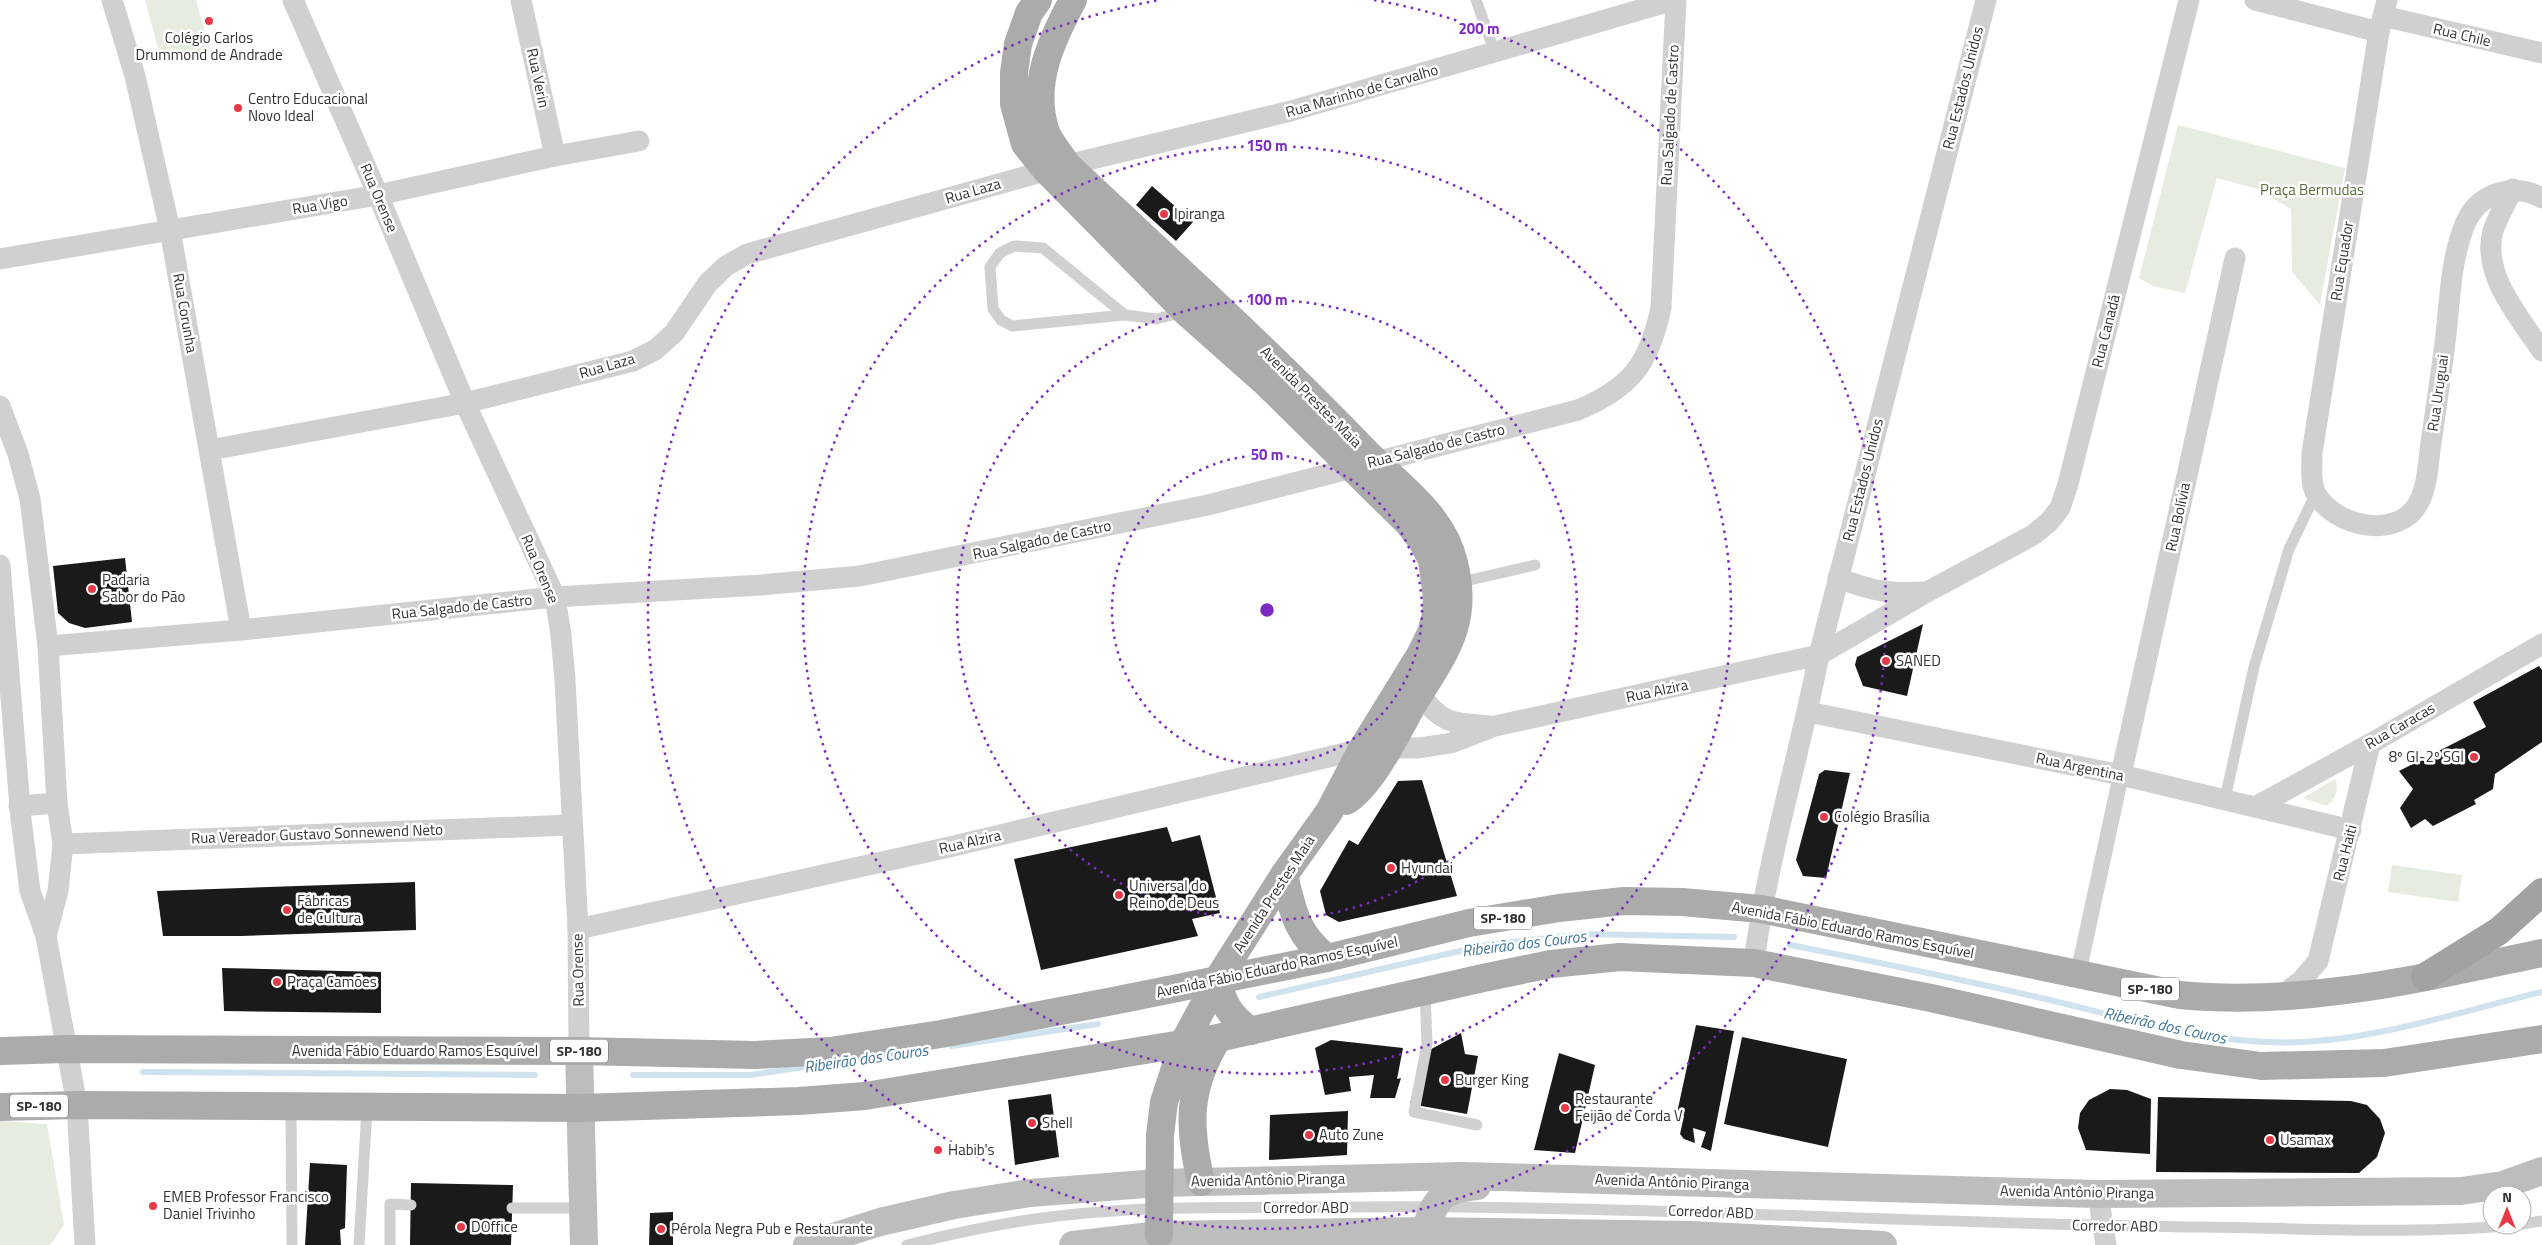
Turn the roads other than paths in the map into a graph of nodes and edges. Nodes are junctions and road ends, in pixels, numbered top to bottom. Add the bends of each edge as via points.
1 (112, 0) edge
2 (292, 0) edge
3 (521, 0) edge
4 (1038, 0) edge
5 (1073, 0) edge
6 (1476, 0) edge
7 (1675, 0) edge
8 (1986, 0) edge
9 (2189, 0) edge
10 (2255, 0) edge
11 (2383, 16) edge
12 (1495, 53) junction
13 (2542, 54) edge
14 (639, 141) dead end
15 (555, 156) junction
16 (1057, 167) junction
17 (2513, 189) junction
18 (378, 196) junction
19 (2542, 198) edge
20 (170, 230) junction
21 (2235, 258) dead end
22 (0, 259) edge
23 (1194, 302) junction
24 (1126, 315) junction
25 (2542, 351) edge
26 (464, 403) junction
27 (0, 406) edge
28 (210, 450) junction
29 (1364, 465) junction
30 (2316, 494) junction
31 (0, 565) edge
32 (1535, 565) dead end
33 (1838, 578) junction
34 (1447, 586) junction
35 (1927, 592) junction
36 (554, 597) junction
37 (241, 630) junction
38 (2542, 644) edge
39 (48, 646) junction
40 (1819, 655) junction
41 (1420, 694) junction
42 (1808, 712) junction
43 (1495, 726) junction
44 (2370, 744) junction
45 (1375, 748) junction
46 (2121, 775) junction
47 (2225, 799) junction
48 (57, 803) junction
49 (19, 806) junction
50 (2257, 806) junction
51 (572, 825) junction
52 (2351, 830) junction
53 (63, 844) junction
54 (1284, 875) junction
55 (2542, 892) edge
56 (1761, 909) junction
57 (578, 929) junction
58 (46, 936) junction
59 (2542, 953) edge
60 (1327, 958) junction
61 (2318, 961) junction
62 (1754, 963) junction
63 (2078, 974) junction
64 (2425, 977) junction
65 (1218, 979) junction
66 (1425, 991) junction
67 (2345, 991) junction
68 (2278, 998) junction
69 (1250, 1032) junction
70 (1218, 1038) junction
71 (2542, 1039) edge
72 (1183, 1044) junction
73 (65, 1049) junction
74 (0, 1050) edge
75 (579, 1051) junction
76 (77, 1105) junction
77 (0, 1107) edge
78 (292, 1108) junction
79 (367, 1108) junction
80 (580, 1108) junction
81 (1477, 1125) dead end
82 (2542, 1171) edge
83 (1546, 1178) junction
84 (1201, 1182) junction
85 (2098, 1194) junction
86 (411, 1205) dead end
87 (512, 1208) dead end
88 (583, 1208) junction
89 (1158, 1209) junction
90 (2482, 1227) edge
91 (1426, 1228) edge
92 (2105, 1236) edge
93 (1355, 1238) edge
94 (85, 1245) edge
95 (292, 1245) edge
96 (359, 1245) edge
97 (390, 1245) edge
98 (584, 1245) edge
99 (807, 1245) edge
100 (907, 1245) edge
101 (1073, 1245) edge
102 (1883, 1245) edge

1 - 20 street, Rua Corunha via 136,76
2 - 18 street, Rua Orense
3 - 15 street, Rua Verin
4 - 16 main road, Avenida Prestes Maia via 1029,13 1018,44 1014,104 1025,144
5 - 16 main road, Avenida Prestes Maia via 1042,73 1041,102 1046,133
6 - 12 lane
7 - 12 street, Rua Marinho de Carvalho
7 - 29 street, Rua Salgado de Castro via 1661,308 1655,337 1642,364 1624,385 1604,399 1578,410
8 - 33 street, Rua Estados Unidos
9 - 35 street, Rua Canadá via 2060,508 2033,535
10 - 11 street, Rua Chile
11 - 13 street, Rua Chile
11 - 30 street, Rua Equador via 2312,453
12 - 16 street, Rua Marinho de Carvalho via 1291,112
14 - 15 street, Rua Vigo
15 - 18 street, Rua Vigo
16 - 23 main road, Avenida Prestes Maia
16 - 26 street, Rua Laza via 748,254 726,266 708,283 674,333 647,354 633,361
17 - 19 street
17 - 25 street via 2493,232 2495,273 2502,291
17 - 30 street, Rua Uruguai via 2489,196 2475,206 2460,238 2424,489 2414,510 2391,524 2363,524 2331,512
18 - 20 street, Rua Vigo
18 - 26 street, Rua Orense
20 - 22 street, Rua Vigo
20 - 28 street, Rua Corunha
21 - 46 street, Rua Bolívia
23 - 24 lane via 1156,319
23 - 29 main road, Avenida Prestes Maia via 1312,395
24 - 24 lane via 1043,248 1014,246 1000,253 990,267 992,309 1001,320 1012,326
26 - 28 street, Rua Laza
26 - 36 street, Rua Orense
27 - 39 street via 30,499
28 - 37 street, Rua Corunha
29 - 34 main road, Avenida Prestes Maia via 1407,490 1436,523 1449,544
29 - 36 street, Rua Salgado de Castro via 1198,507 860,576
30 - 47 lane via 2289,549 2257,658
31 - 49 street
32 - 34 lane
33 - 35 street, Rua Canadá via 1870,590
33 - 40 street, Rua Estados Unidos
34 - 41 main road, Avenida Prestes Maia via 1456,630
34 - 45 main road, Avenida Prestes Maia via 1420,655 1379,719 1381,739
35 - 40 street, Rua Canadá
36 - 37 street, Rua Salgado de Castro
36 - 51 street, Rua Orense via 565,680
37 - 39 street, Rua Salgado de Castro
38 - 44 street, Rua Caracas
39 - 48 street
40 - 42 street, Rua Estados Unidos
40 - 43 street, Rua Alzira
41 - 43 street, Rua Alzira via 1433,712 1446,720
41 - 45 main road, Avenida Prestes Maia
42 - 46 street, Rua Argentina
42 - 56 street, Rua Estados Unidos
43 - 45 street, Rua Alzira via 1451,743 1420,748
44 - 50 street, Rua Caracas
44 - 52 street, Rua Haiti
45 - 54 main road, Avenida Prestes Maia via 1356,795 1329,812
45 - 57 street, Rua Alzira
46 - 47 street, Rua Argentina
46 - 63 street
47 - 50 street, Rua Argentina
48 - 49 street
48 - 53 street
49 - 58 street via 30,890
50 - 52 street, Rua Argentina
51 - 53 street, Rua Vereador Gustavo Sonnewend Neto
51 - 57 street, Rua Orense
52 - 61 street, Rua Haiti
53 - 58 street via 58,891
54 - 60 main road via 1294,917 1304,938
54 - 65 main road, Avenida Prestes Maia
55 - 64 highway via 2499,931
56 - 60 main road, Avenida Fábio Eduardo Ramos Esquível / SP-180 via 1624,901 1559,908 1469,924
56 - 62 street, Rua Estados Unidos
56 - 63 main road, Avenida Fábio Eduardo Ramos Esquível / SP-180
57 - 75 street, Rua Orense
58 - 73 street
59 - 64 main road, Avenida Fábio Eduardo Ramos Esquível / SP-180
60 - 65 main road, Avenida Fábio Eduardo Ramos Esquível / SP-180
61 - 67 street via 2329,977
61 - 68 street, Rua Haiti via 2301,981
62 - 66 main road, SP-180 via 1600,958 1551,964
62 - 71 main road, SP-180 via 1931,998 2181,1055 2261,1066 2384,1063
63 - 68 main road, Avenida Fábio Eduardo Ramos Esquível / SP-180 via 2180,995 2221,999
64 - 67 main road, Avenida Fábio Eduardo Ramos Esquível / SP-180
65 - 69 main road via 1219,991 1228,1010
65 - 72 main road, Avenida Prestes Maia
65 - 75 main road, Avenida Fábio Eduardo Ramos Esquível / SP-180 via 941,1034 830,1051 755,1055
66 - 69 main road, SP-180
66 - 81 lane via 1427,1044 1414,1112
67 - 68 main road, Avenida Fábio Eduardo Ramos Esquível / SP-180
69 - 70 main road, SP-180
70 - 72 main road, SP-180
70 - 84 main road via 1204,1061 1192,1106 1192,1133
72 - 80 main road, SP-180 via 865,1096 771,1103
72 - 89 main road, Avenida Prestes Maia via 1164,1102
73 - 74 main road, Avenida Fábio Eduardo Ramos Esquível / SP-180
73 - 75 main road, Avenida Fábio Eduardo Ramos Esquível / SP-180
73 - 76 street
75 - 80 main road, Rua Orense
76 - 77 main road, SP-180
76 - 78 main road, SP-180
76 - 94 street
78 - 79 main road, SP-180
78 - 95 lane
79 - 80 main road, SP-180
79 - 96 lane
80 - 88 main road, Rua Orense
82 - 85 main road, Avenida Antônio Piranga via 2503,1185 2461,1191
83 - 84 main road, Avenida Antônio Piranga via 1462,1176
83 - 85 main road, Avenida Antônio Piranga
83 - 91 main road via 1466,1186 1443,1194
84 - 89 main road, Avenida Antônio Piranga
85 - 92 street
86 - 97 lane via 390,1204
87 - 88 lane
88 - 98 main road, Rua Orense
89 - 91 lane, Corredor ABD
89 - 93 main road, Avenida Antônio Piranga
89 - 99 main road, Avenida Antônio Piranga via 1030,1193 954,1205 880,1222
89 - 100 lane, Corredor ABD via 1052,1217 957,1232
89 - 101 main road, Avenida Antônio Piranga
90 - 92 lane, Corredor ABD
91 - 92 lane, Corredor ABD via 1693,1211
91 - 93 main road, Avenida Antônio Piranga
91 - 102 main road, Avenida Antônio Piranga

